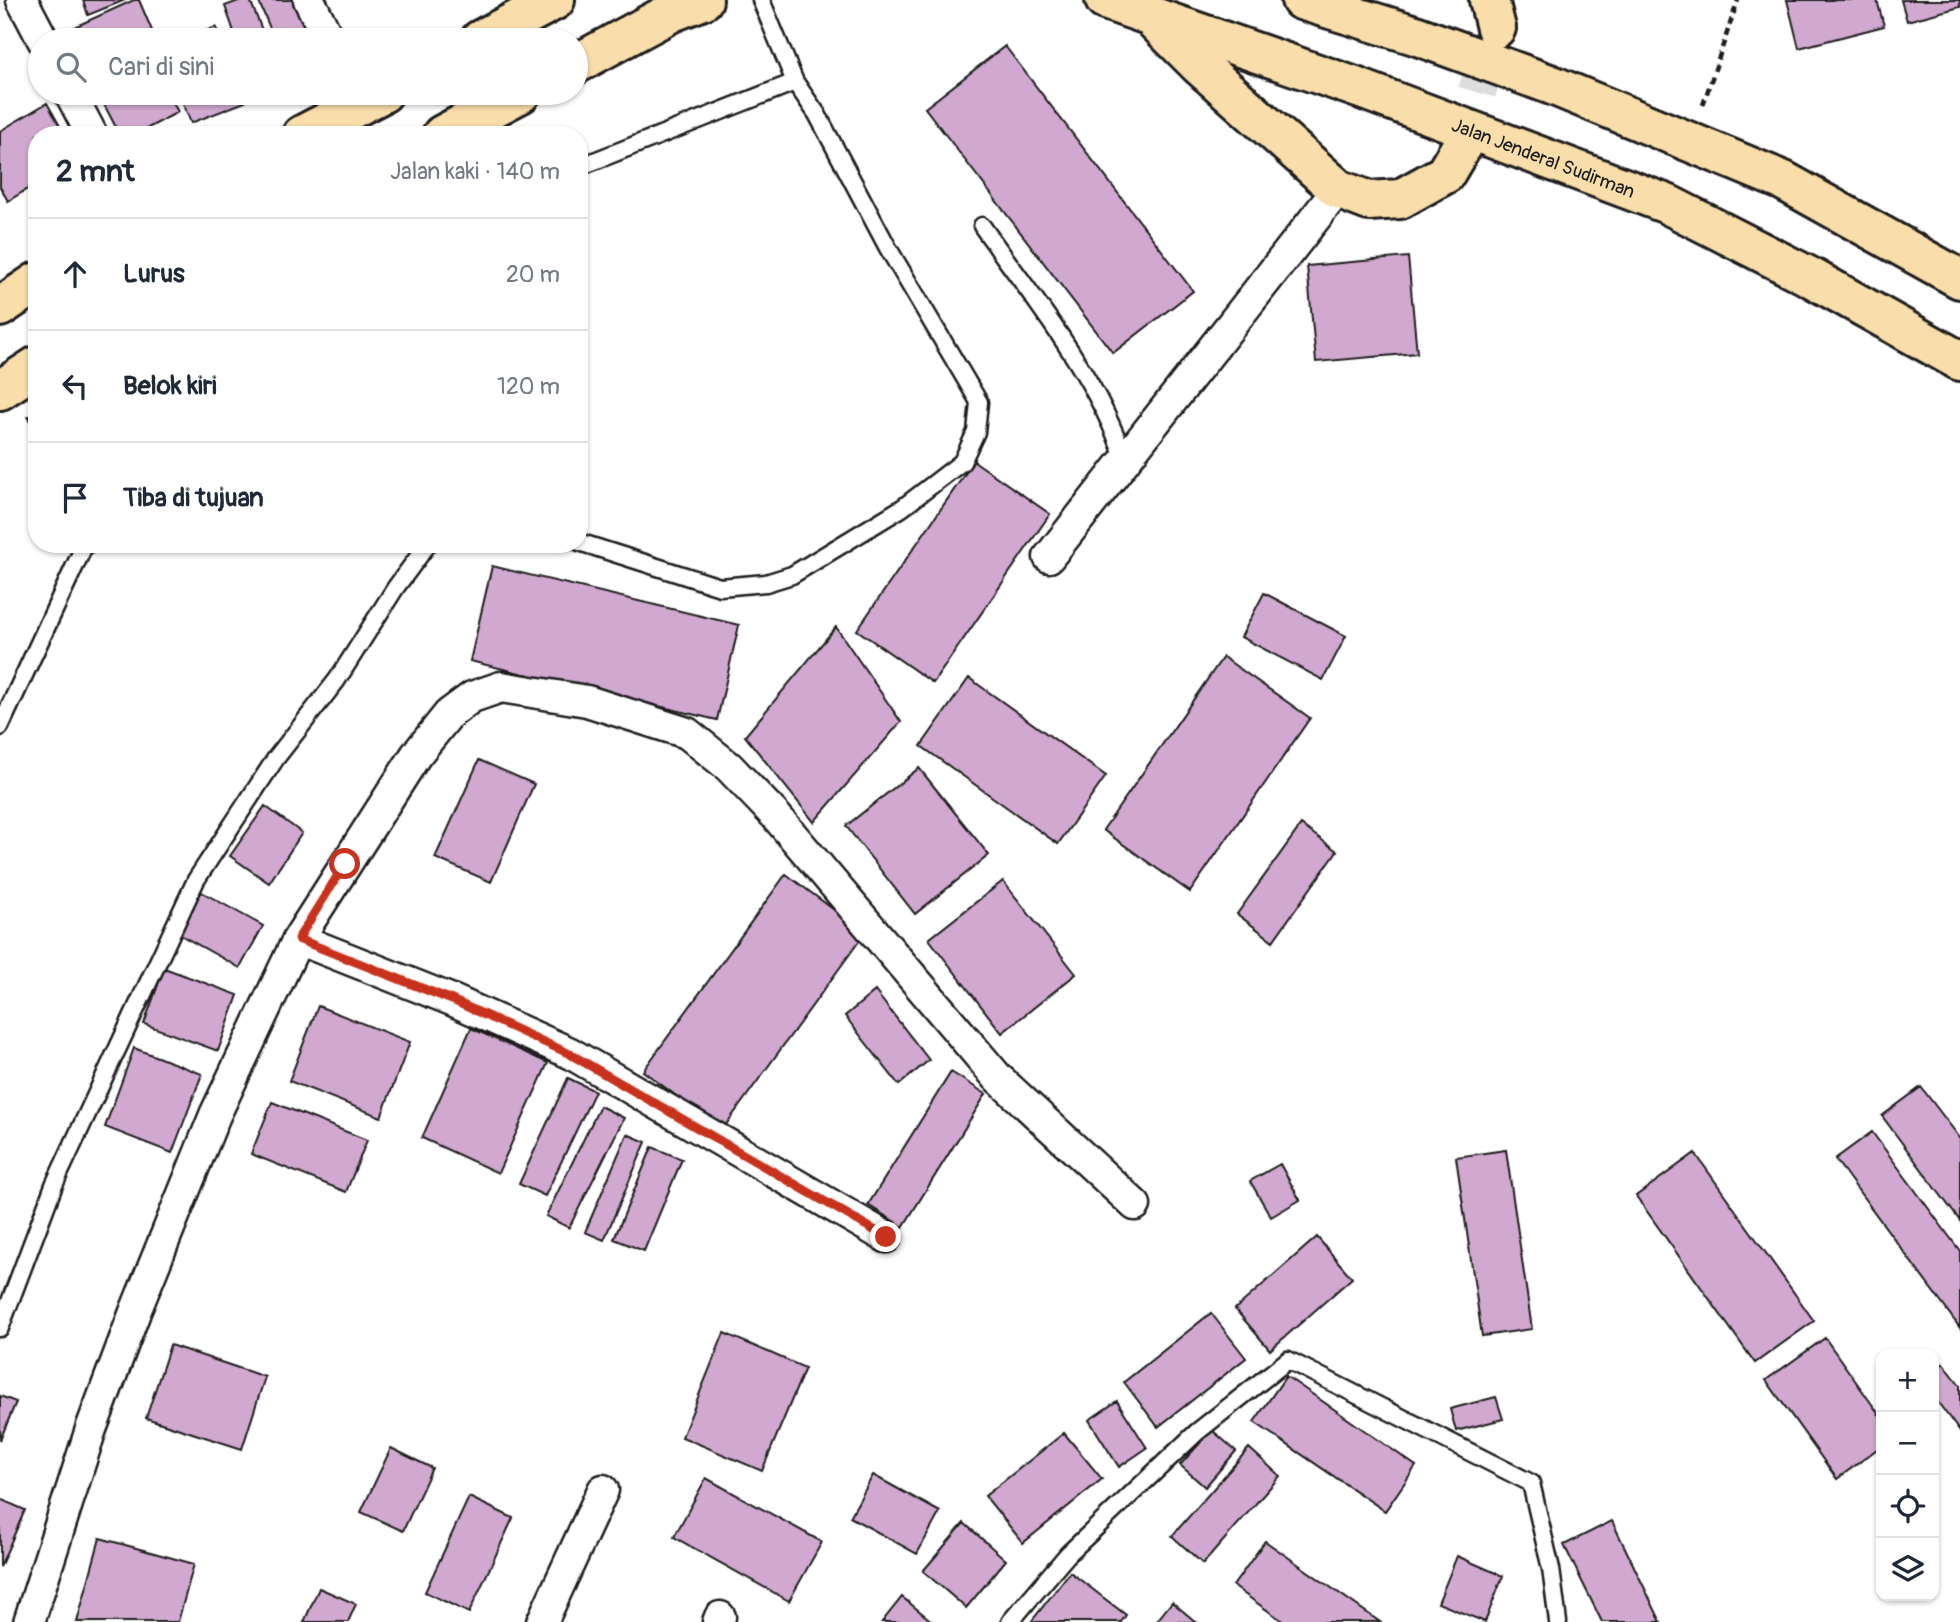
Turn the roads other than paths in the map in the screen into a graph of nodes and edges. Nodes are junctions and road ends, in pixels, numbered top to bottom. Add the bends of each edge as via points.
1 (22, 0) edge
2 (309, 0) edge
3 (555, 0) edge
4 (703, 0) edge
5 (761, 0) edge
6 (1105, 0) edge
7 (1301, 0) edge
8 (1145, 12) junction
9 (37, 28) edge
10 (324, 28) edge
11 (502, 28) edge
12 (588, 57) edge
13 (795, 82) junction
14 (76, 105) edge
15 (352, 105) edge
16 (498, 105) edge
17 (87, 126) edge
18 (317, 126) edge
19 (459, 126) edge
20 (1461, 147) tunnel mouth
21 (588, 163) edge
22 (1338, 189) junction
23 (982, 226) dead end
24 (1960, 279) edge
25 (28, 288) edge
26 (0, 307) edge
27 (1960, 361) edge
28 (28, 372) edge
29 (0, 390) edge
30 (1125, 460) junction
31 (588, 545) edge
32 (81, 553) edge
33 (421, 553) edge
34 (1049, 557) dead end
35 (0, 727) edge
36 (298, 939) junction
37 (1135, 1205) dead end
38 (886, 1237) dead end
39 (0, 1328) edge
40 (603, 1490) dead end
41 (29, 1622) edge
42 (542, 1622) edge
43 (1010, 1622) edge
44 (1558, 1622) edge

1 - 9 street
2 - 10 street
3 - 11 highway
4 - 12 highway via 671,12
5 - 13 lane
6 - 8 highway, Jalan Jenderal Sudirman
7 - 24 highway via 1552,85 1784,181
8 - 22 highway
8 - 27 highway, Jalan Jenderal Sudirman via 1667,204
13 - 21 lane
13 - 31 lane via 979,402 976,432 962,462 902,508 792,575 766,583 720,587
14 - 17 street
15 - 18 highway
16 - 19 highway
20 - 22 highway via 1445,174 1400,200 1369,201
22 - 30 street
23 - 30 lane via 1082,369 1111,422
25 - 26 highway
28 - 29 highway
30 - 34 street
32 - 35 lane
33 - 39 lane via 196,880 54,1185
36 - 37 street via 416,755 449,714 472,697 501,687 587,701 687,733 729,767 998,1078
36 - 38 street via 452,1000 570,1054
36 - 41 street via 215,1115 135,1312 91,1429
40 - 42 street
43 - 44 lane via 1078,1544 1197,1432 1288,1360 1531,1483

